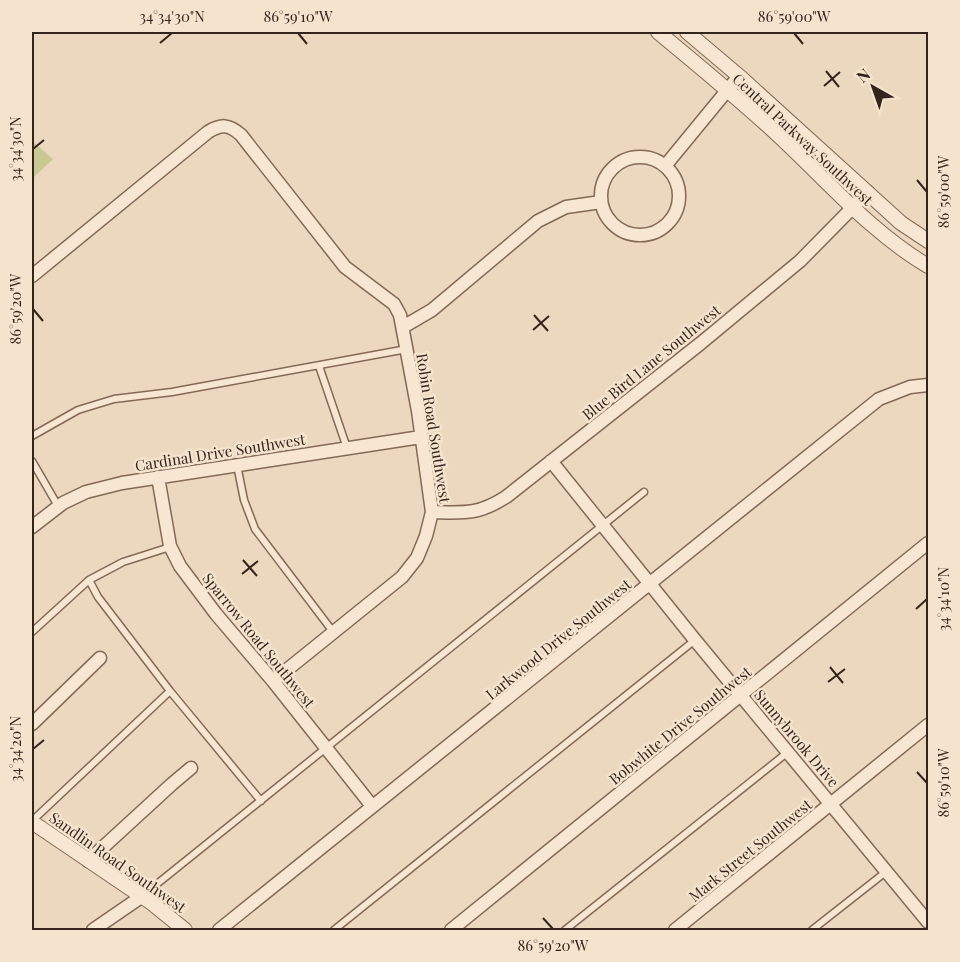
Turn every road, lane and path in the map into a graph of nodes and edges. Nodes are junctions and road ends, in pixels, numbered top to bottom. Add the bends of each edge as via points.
1 (658, 32) edge
2 (687, 32) edge
3 (739, 76) junction
4 (727, 91) junction
5 (665, 166) junction
6 (868, 192) junction
7 (601, 202) junction
8 (854, 208) junction
9 (928, 241) edge
10 (928, 266) edge
11 (35, 273) edge
12 (403, 327) junction
13 (407, 349) junction
14 (319, 366) junction
15 (926, 385) edge
16 (32, 436) edge
17 (421, 437) junction
18 (347, 448) junction
19 (32, 461) edge
20 (551, 461) junction
21 (237, 465) junction
22 (158, 477) junction
23 (644, 492) dead end
24 (57, 506) junction
25 (432, 512) junction
26 (32, 525) edge
27 (603, 526) junction
28 (928, 543) edge
29 (170, 546) junction
30 (89, 580) junction
31 (651, 584) junction
32 (32, 632) edge
33 (334, 633) junction
34 (695, 640) junction
35 (100, 658) dead end
36 (273, 681) junction
37 (170, 691) junction
38 (741, 695) junction
39 (32, 724) edge
40 (928, 725) edge
41 (327, 748) junction
42 (789, 751) junction
43 (191, 768) dead end
44 (261, 801) junction
45 (831, 803) junction
46 (372, 806) junction
47 (32, 821) edge
48 (88, 861) junction
49 (887, 871) junction
50 (141, 897) junction
51 (928, 922) edge
52 (93, 930) edge
53 (185, 930) edge
54 (219, 930) edge
55 (334, 930) edge
56 (451, 930) edge
57 (565, 930) edge
58 (675, 930) edge
59 (812, 930) edge

1 - 4 street, Central Parkway Southwest
2 - 3 street, Central Parkway Southwest
3 - 4 street
3 - 6 street, Central Parkway Southwest
4 - 5 street
4 - 8 street, Central Parkway Southwest
5 - 7 street via 645,157 622,161 605,178
5 - 7 street via 675,177 678,204 673,216 652,233 626,232 610,220
6 - 8 street, Blue Bird Lane Southwest
6 - 9 street, Central Parkway Southwest via 901,223
7 - 12 street via 566,207 538,221 432,310
8 - 10 street, Central Parkway Southwest
8 - 20 street, Blue Bird Lane Southwest via 800,261
11 - 12 street, Robin Road Southwest via 219,125 232,127 241,135 345,267 394,304
12 - 13 street, Robin Road Southwest
13 - 14 lane
13 - 17 street, Robin Road Southwest
14 - 16 lane via 114,399 78,410
14 - 18 lane
15 - 31 street, Larkwood Drive Southwest via 879,399
17 - 18 street, Cardinal Drive Southwest
17 - 25 street, Robin Road Southwest
18 - 21 street, Cardinal Drive Southwest
19 - 24 lane
20 - 25 street, Blue Bird Lane Southwest via 484,510
20 - 27 street, Sunnybrook Drive
21 - 22 street, Cardinal Drive Southwest
21 - 33 lane via 255,529
22 - 24 street, Cardinal Drive Southwest via 86,492
22 - 29 street, Sparrow Road Southwest
23 - 27 lane
24 - 26 street, Cardinal Drive Southwest
25 - 33 street, Robin Road Southwest via 417,558 402,577
27 - 31 street, Sunnybrook Drive
27 - 41 lane
28 - 38 street, Bobwhite Drive Southwest
29 - 30 lane via 123,562
29 - 36 street, Sparrow Road Southwest via 205,599
30 - 32 lane
30 - 37 lane
31 - 34 street, Sunnybrook Drive
31 - 46 street, Larkwood Drive Southwest
33 - 36 street, Robin Road Southwest
34 - 38 street, Sunnybrook Drive
34 - 55 lane
35 - 39 street
36 - 41 street, Sparrow Road Southwest
37 - 44 lane
37 - 47 lane
38 - 42 street, Sunnybrook Drive
38 - 56 street, Bobwhite Drive Southwest
40 - 45 street, Mark Street Southwest
41 - 44 lane
41 - 46 street, Sparrow Road Southwest
42 - 45 street, Sunnybrook Drive
42 - 57 lane
43 - 48 street
44 - 50 lane
45 - 49 street, Sunnybrook Drive
45 - 58 street, Mark Street Southwest
46 - 54 street, Larkwood Drive Southwest
47 - 48 street, Sandlin Road Southwest
48 - 50 street, Sandlin Road Southwest
49 - 51 street, Sunnybrook Drive
49 - 59 lane
50 - 52 street
50 - 53 street, Sandlin Road Southwest

